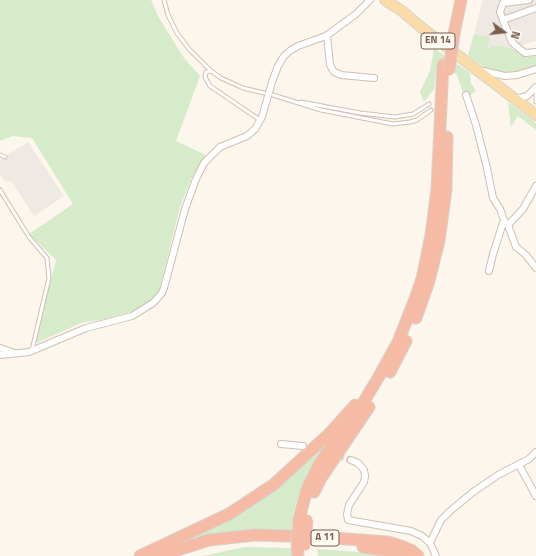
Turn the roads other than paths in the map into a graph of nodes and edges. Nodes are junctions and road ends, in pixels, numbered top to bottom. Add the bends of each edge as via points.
1 (164, 0) edge
2 (370, 0) edge
3 (385, 0) edge
4 (395, 0) edge
5 (453, 0) edge
6 (461, 0) edge
7 (529, 0) edge
8 (536, 8) edge
9 (402, 11) junction
10 (503, 20) junction
11 (451, 32) junction
12 (327, 35) junction
13 (536, 52) edge
14 (446, 68) junction
15 (475, 69) junction
16 (536, 69) edge
17 (211, 71) junction
18 (374, 78) dead end
19 (536, 87) edge
20 (264, 93) dead end
21 (466, 95) dead end
22 (515, 99) junction
23 (536, 102) edge
24 (429, 104) dead end
25 (431, 110) dead end
26 (536, 115) edge
27 (260, 120) junction
28 (0, 155) edge
29 (5, 157) dead end
30 (536, 186) edge
31 (0, 190) edge
32 (504, 220) junction
33 (508, 225) junction
34 (536, 268) edge
35 (489, 271) dead end
36 (398, 342) junction
37 (0, 348) edge
38 (32, 351) junction
39 (16, 353) junction
40 (0, 355) edge
41 (282, 444) dead end
42 (303, 446) dead end
43 (536, 452) edge
44 (351, 460) tunnel mouth
45 (519, 465) junction
46 (536, 496) edge
47 (303, 520) junction
48 (430, 543) junction
49 (159, 551) edge
50 (140, 556) edge
51 (178, 556) edge
52 (298, 556) edge
53 (306, 556) edge
54 (404, 556) edge
55 (418, 556) edge
56 (436, 556) edge

1 - 17 lane via 177,33
2 - 12 street via 356,14
3 - 9 main road, EN 14
4 - 9 main road, EN 14
5 - 11 highway
6 - 11 highway
7 - 10 street via 503,3 500,12
8 - 10 street
9 - 15 main road, EN 14
10 - 13 street via 516,46 525,53
11 - 14 highway, bridge
12 - 18 street via 332,70 341,75
12 - 27 street via 298,46 284,56 272,82
14 - 36 highway via 431,234 422,279
14 - 47 highway via 446,190 439,241 429,281 399,356 373,402 321,478
15 - 16 street via 505,76
15 - 22 main road, EN 14
17 - 20 lane via 243,88
17 - 27 lane via 206,72 204,77 210,86
19 - 22 street via 527,96
19 - 23 lane
21 - 32 street via 484,155 493,198
22 - 26 main road, EN 14
24 - 25 lane via 413,114 395,117 324,107 273,95 321,110 394,124 417,120
27 - 38 street via 252,133 224,144 204,163 185,209 164,288 158,298 132,316 86,328
28 - 29 lane
30 - 33 street via 523,209
31 - 38 lane via 29,237 47,258 49,278
32 - 33 street
32 - 35 street
33 - 34 street via 516,247
36 - 47 highway via 363,403 320,463 307,489
36 - 49 highway via 388,351 358,401 330,433 273,485 229,514
37 - 39 street
38 - 39 street
39 - 40 street
41 - 42 street
43 - 45 street
44 - 48 street via 358,463 365,476 364,482 349,505 348,520 411,531
45 - 46 street
45 - 48 street via 498,475 449,512 441,520
47 - 52 highway, bridge via 297,540
47 - 53 highway, bridge
48 - 56 street
49 - 50 highway, A 11
49 - 55 highway, A 11 via 209,540 256,535 388,542 411,550
51 - 54 highway via 221,545 267,542 364,547

